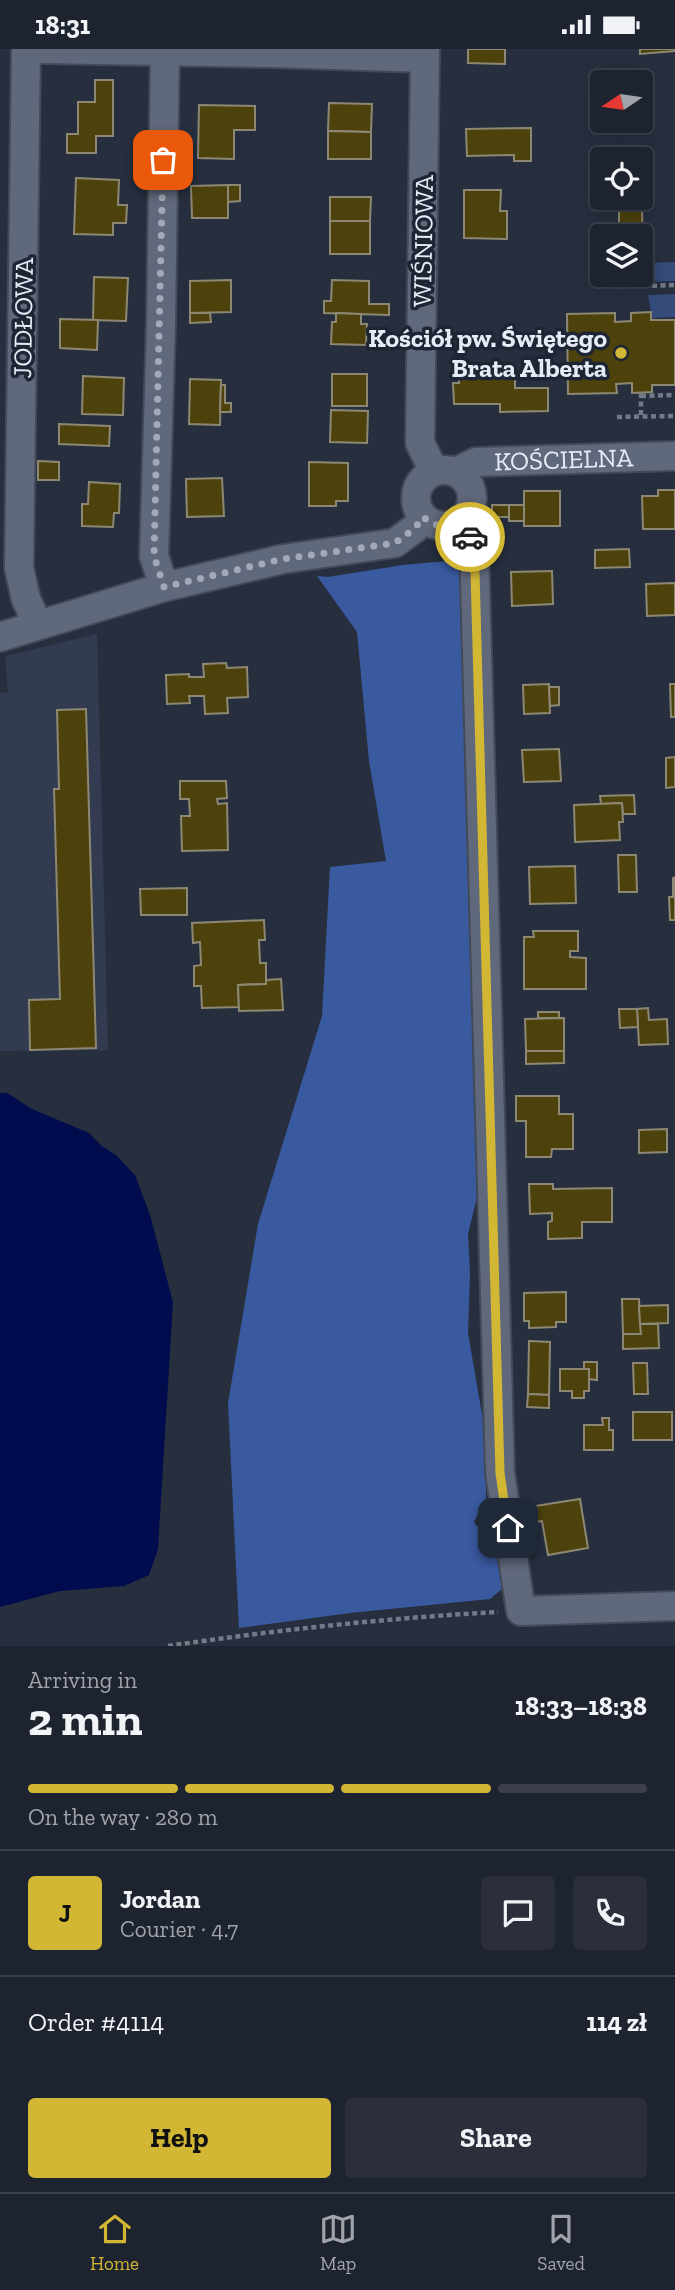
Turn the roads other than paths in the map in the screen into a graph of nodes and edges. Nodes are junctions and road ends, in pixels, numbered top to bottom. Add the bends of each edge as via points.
1 (26, 49) edge
2 (40, 49) edge
3 (165, 50) edge
4 (425, 54) edge
5 (675, 456) edge
6 (445, 471) junction
7 (423, 517) junction
8 (464, 519) junction
9 (164, 587) junction
10 (38, 625) junction
11 (0, 637) edge
12 (675, 1606) edge

1 - 10 street, JODŁOWA via 19,568
2 - 3 street
3 - 4 street
3 - 9 street via 154,556
4 - 6 street, WIŚNIOWA via 420,443
5 - 6 street, KOŚCIELNA via 476,462
6 - 7 street via 425,477 419,486 417,507
6 - 8 street via 465,478 471,488 471,510
7 - 8 street via 443,527
7 - 9 street via 395,543 283,559
8 - 12 street via 474,545 500,1473 516,1611
9 - 10 street
10 - 11 street

